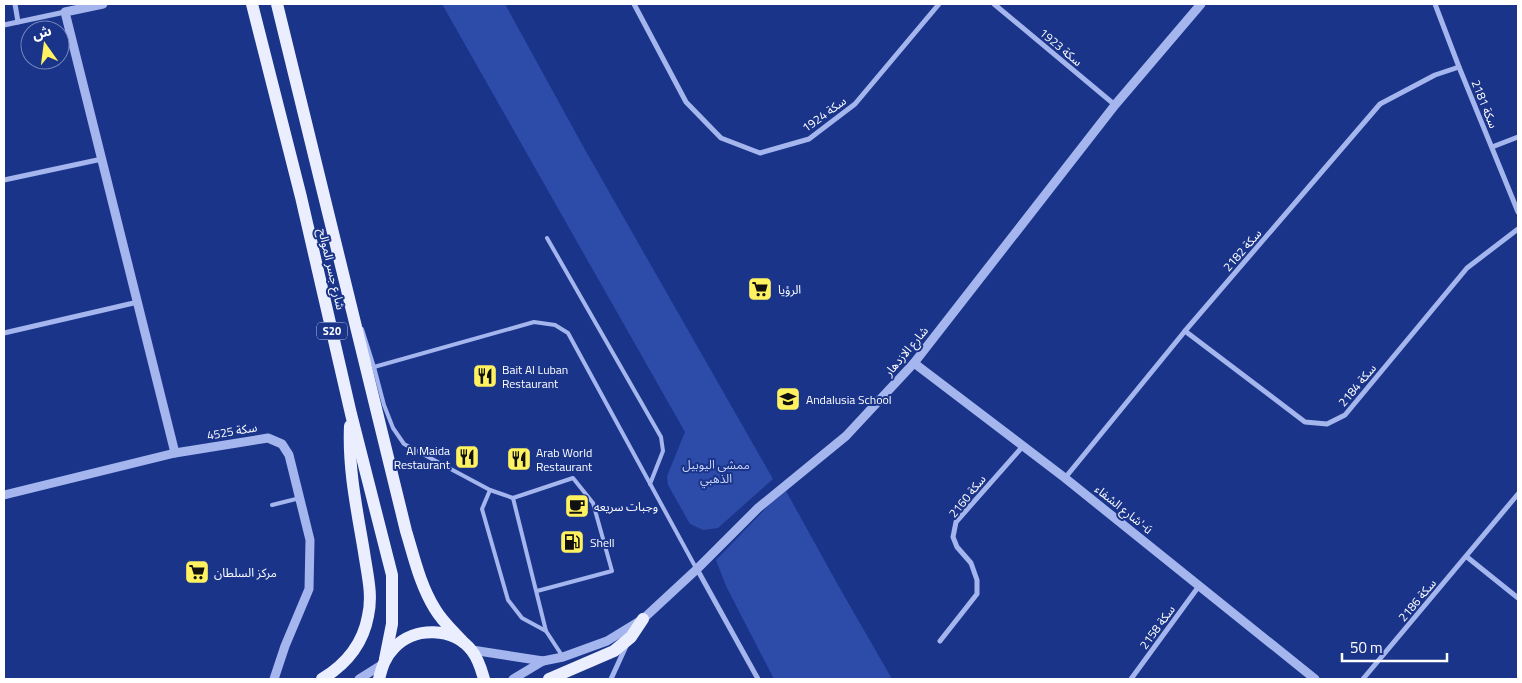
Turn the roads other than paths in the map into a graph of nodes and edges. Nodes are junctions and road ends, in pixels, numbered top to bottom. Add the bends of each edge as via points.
1 (15, 4) edge
2 (102, 4) edge
3 (277, 4) edge
4 (634, 4) edge
5 (939, 4) edge
6 (994, 4) edge
7 (1201, 4) edge
8 (1435, 4) edge
9 (251, 6) edge
10 (65, 12) junction
11 (18, 22) junction
12 (4, 25) edge
13 (1459, 67) junction
14 (1115, 105) junction
15 (1518, 137) edge
16 (1492, 147) junction
17 (102, 159) junction
18 (4, 180) edge
19 (1518, 212) edge
20 (1518, 229) edge
21 (547, 238) dead end
22 (138, 302) junction
23 (353, 313) junction
24 (1185, 331) junction
25 (4, 333) edge
26 (914, 363) junction
27 (374, 367) junction
28 (350, 414) junction
29 (1023, 446) junction
30 (175, 453) junction
31 (1066, 478) junction
32 (650, 484) junction
33 (490, 490) junction
34 (1518, 494) edge
35 (4, 495) edge
36 (300, 498) junction
37 (513, 498) junction
38 (272, 505) dead end
39 (1467, 557) junction
40 (697, 570) junction
41 (1198, 586) junction
42 (537, 591) junction
43 (1518, 598) edge
44 (643, 619) junction
45 (546, 631) junction
46 (631, 637) junction
47 (940, 641) dead end
48 (467, 646) junction
49 (563, 657) junction
50 (384, 661) junction
51 (544, 661) junction
52 (274, 679) edge
53 (322, 679) edge
54 (359, 679) edge
55 (379, 679) edge
56 (484, 679) edge
57 (512, 679) edge
58 (549, 679) edge
59 (612, 679) edge
60 (758, 679) edge
61 (1131, 679) edge
62 (1315, 679) edge
63 (1363, 679) edge

1 - 11 street
2 - 10 street
3 - 23 main road, شارع جسر الموالح / S20
4 - 5 street, سكة 1924 via 686,102 721,138 760,153 809,139 855,104
6 - 14 street, سكة 1923
7 - 14 street, شارع الازدهار
8 - 13 street, سكة 2181
9 - 28 main road, شارع جسر الموالح / S20 via 301,197
10 - 11 street
10 - 17 street
11 - 12 street
13 - 16 street, سكة 2181
13 - 24 street, سكة 2182 via 1435,75 1380,104
14 - 26 street, شارع الازدهار
15 - 16 street
16 - 19 street, سكة 2181
17 - 18 street
17 - 22 street
20 - 24 street, سكة 2184 via 1467,268 1345,415 1327,424 1305,422
21 - 32 lane via 661,437 663,451
22 - 25 street
22 - 30 street
23 - 27 lane via 364,333
23 - 48 main road, شارع جسر الموالح / S20 via 420,579 435,610
24 - 31 street, سكة 2182
26 - 29 street, شارع الشفاء'-ú
26 - 40 street, شارع الازدهار via 846,436 758,508
27 - 32 lane via 534,322 555,324 568,333
27 - 33 lane via 384,405 404,444
28 - 50 main road, شارع جسر الموالح / S20 via 392,575 392,624
28 - 53 main road via 351,473 370,596 368,617 362,637 350,656
29 - 31 street, شارع الشفاء'-ú
29 - 47 street, سكة 2160 via 956,522 953,537 971,563 977,580 977,594
30 - 35 street, سكة 4525
30 - 36 street, سكة 4525 via 268,438 282,444 289,455
31 - 41 street, شارع الشفاء'-ú
32 - 40 lane
33 - 37 lane
33 - 45 lane via 482,509 508,600 522,618
34 - 39 street, سكة 2186
36 - 38 lane
36 - 52 street, سكة 4525 via 310,540 309,589
37 - 42 lane
37 - 42 lane via 573,478 593,503 612,571
39 - 43 street
39 - 63 street, سكة 2186
40 - 44 street, شارع الازدهار
40 - 60 street
41 - 61 street, سكة 2158
41 - 62 street, شارع الشفاء'-ú
42 - 45 lane
44 - 46 main road
44 - 49 street, شارع الازدهار via 607,641
45 - 49 lane
46 - 58 main road via 614,651
46 - 59 street
48 - 50 main road, S20 via 450,635 420,633 394,647
48 - 51 street, شارع الازدهار
48 - 56 main road, S20 via 481,665
49 - 51 street, شارع الازدهار
50 - 54 street
50 - 55 main road, S20
51 - 57 street, شارع الازدهار

